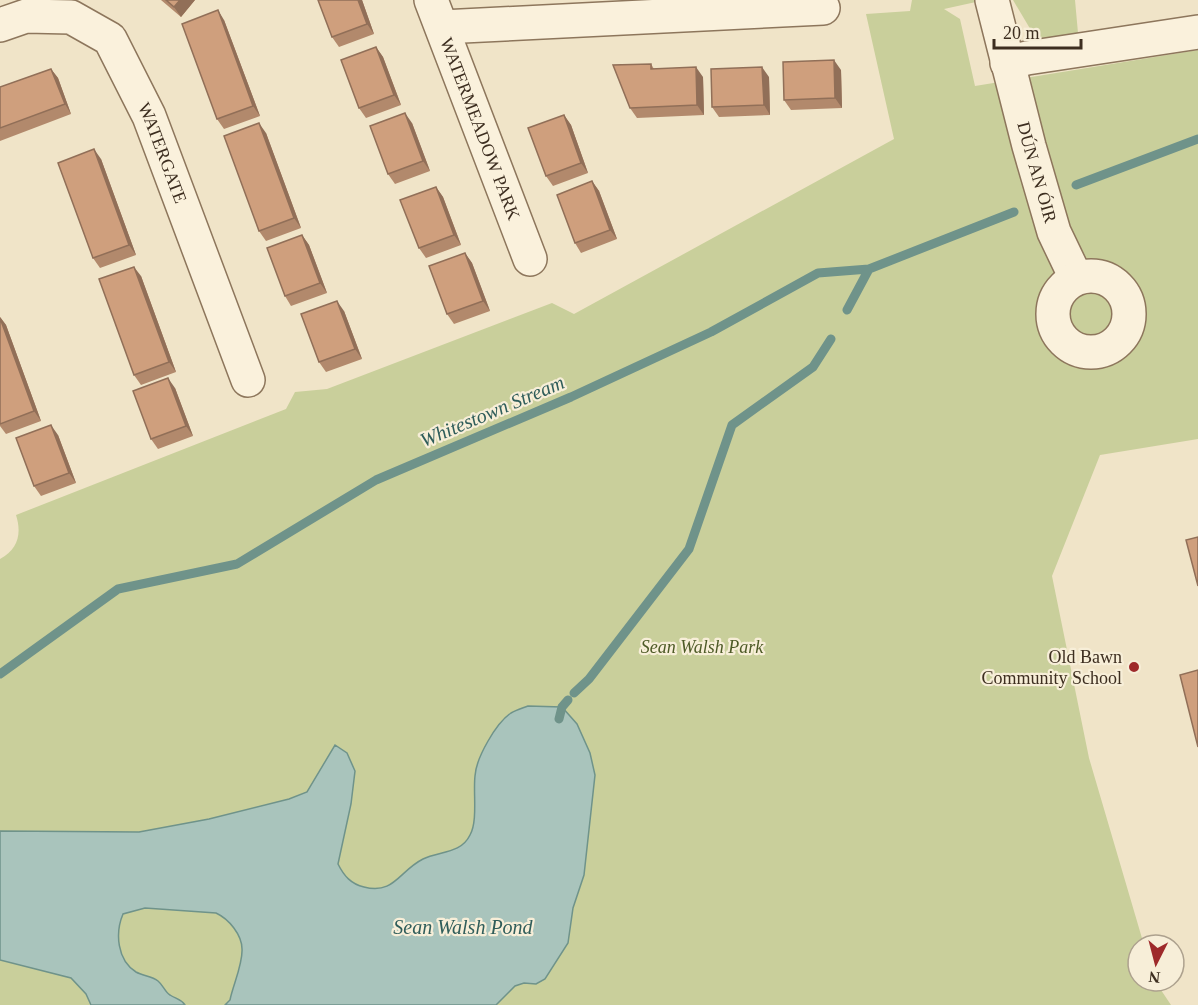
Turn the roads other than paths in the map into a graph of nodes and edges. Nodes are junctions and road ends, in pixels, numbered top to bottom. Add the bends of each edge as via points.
1 (992, 0) edge
2 (767, 5) edge
3 (823, 8) dead end
4 (436, 14) edge
5 (0, 25) edge
6 (1198, 32) edge
7 (1007, 63) junction
8 (530, 259) dead end
9 (1076, 278) dead end
10 (248, 380) dead end

1 - 7 street, DÚN AN ÓIR
2 - 3 street
2 - 4 street
4 - 8 street, WATERMEADOW PARK
5 - 10 street, WATERGATE via 26,16 71,17 110,39 149,116
6 - 7 street
7 - 9 street, DÚN AN ÓIR via 1054,232

